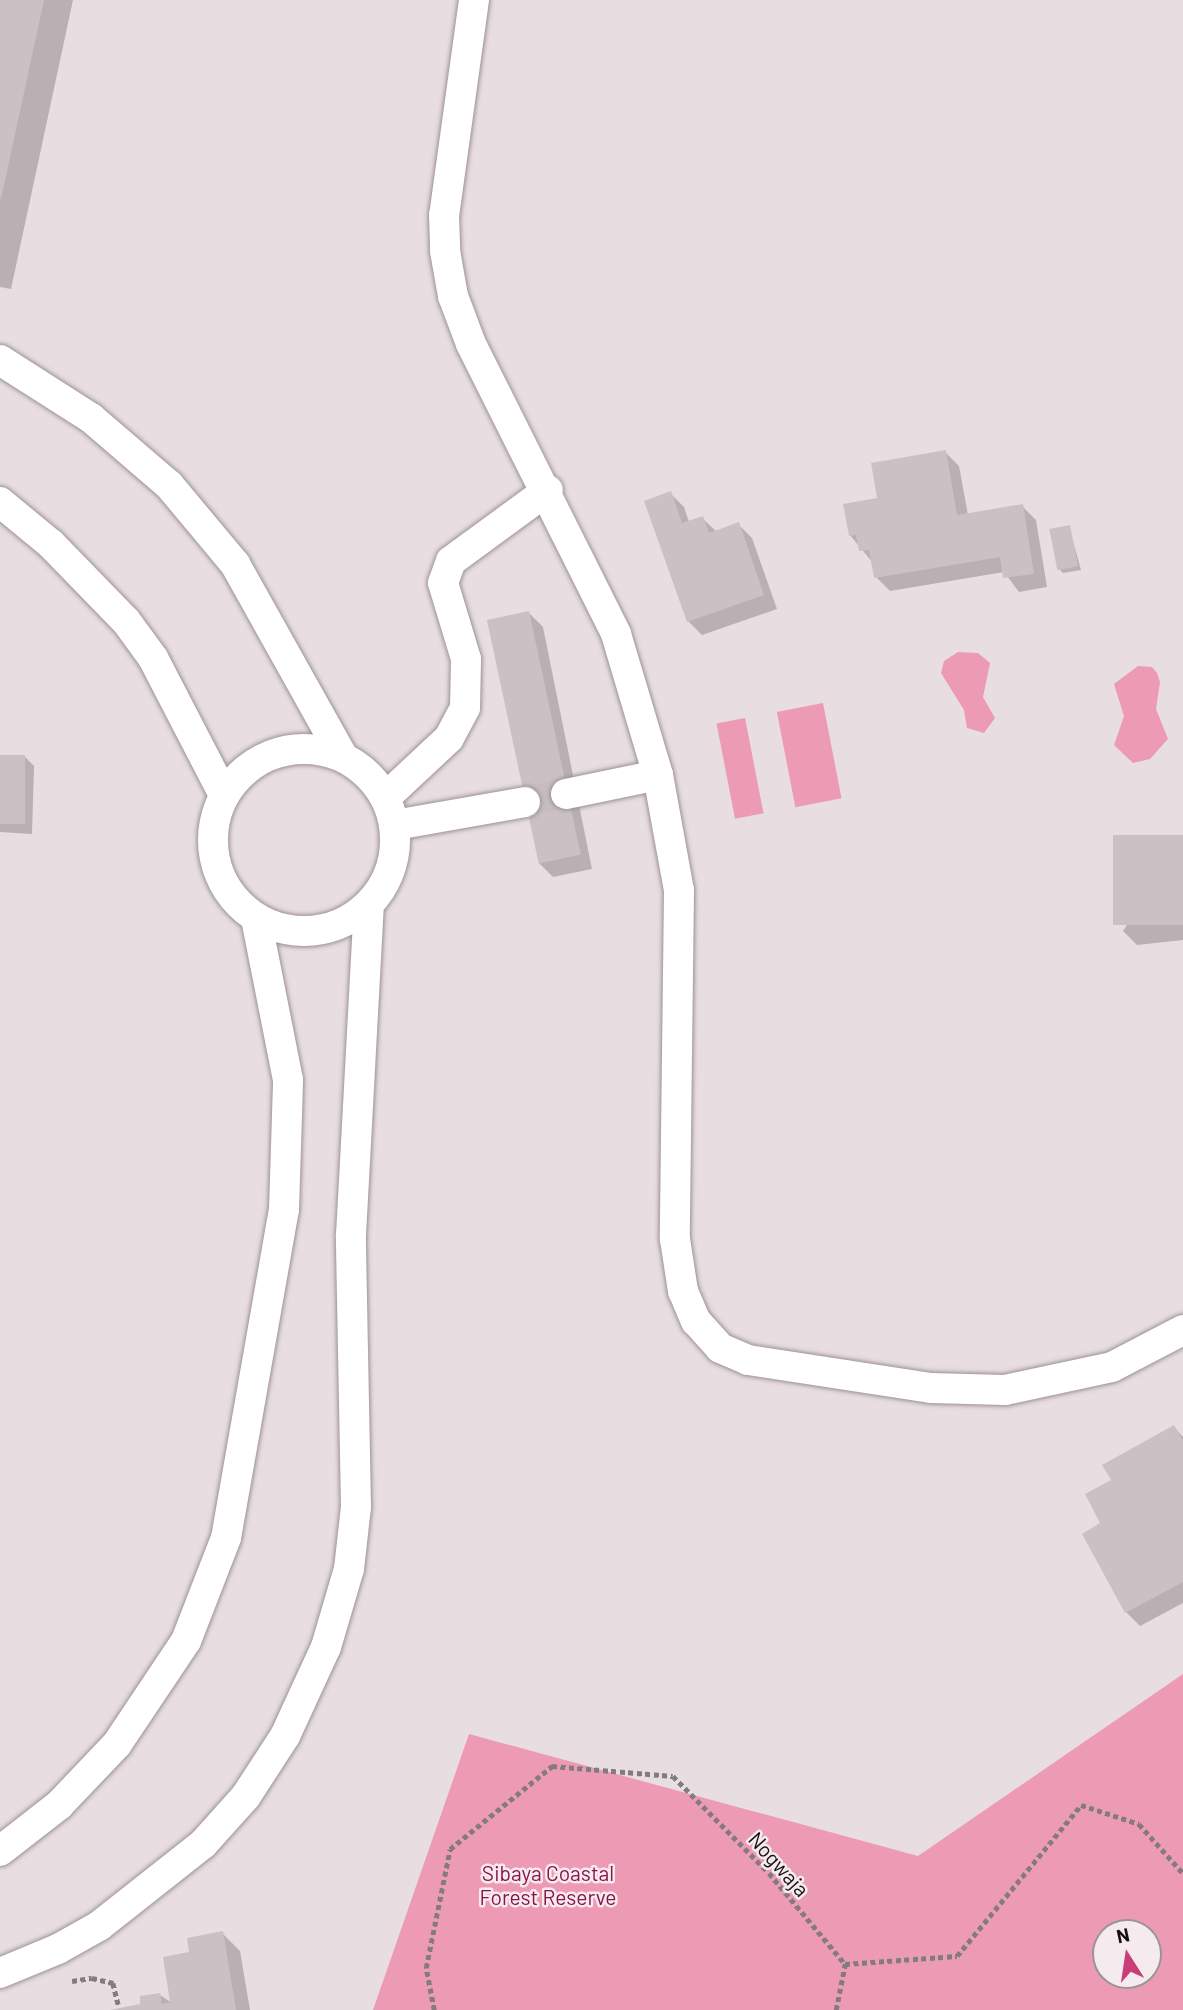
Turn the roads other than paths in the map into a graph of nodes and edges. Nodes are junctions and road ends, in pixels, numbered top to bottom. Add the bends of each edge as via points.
1 (474, 0) edge
2 (0, 360) edge
3 (548, 490) junction
4 (0, 502) edge
5 (343, 757) junction
6 (658, 775) junction
7 (566, 794) tunnel mouth
8 (224, 795) junction
9 (386, 797) junction
10 (525, 802) tunnel mouth
11 (395, 825) junction
12 (369, 906) junction
13 (256, 918) junction
14 (1183, 1330) edge
15 (0, 1851) edge
16 (0, 1973) edge

1 - 3 street via 444,215 444,251 453,296 471,344
2 - 5 street via 91,418 169,485 235,564
3 - 6 street via 616,634
3 - 9 street via 451,561 443,583 466,659 465,708 449,737
4 - 8 street via 51,544 126,621 153,658
5 - 8 street via 317,749 289,750 263,758 241,774
5 - 9 street via 367,773
6 - 7 street
6 - 14 street via 679,890 682,980 675,1239 683,1291 705,1334 731,1356 748,1360 931,1388 1005,1390 1112,1367
8 - 13 street via 214,821 212,849 219,877 234,901
9 - 11 street
10 - 11 street
11 - 12 street via 396,854 386,882
12 - 13 street via 344,923 315,932 284,930
12 - 16 street via 351,1235 356,1507 349,1569 326,1647 285,1736 247,1796 203,1844 99,1926
13 - 15 street via 288,1080 284,1210 226,1538 186,1642 117,1744 59,1805

